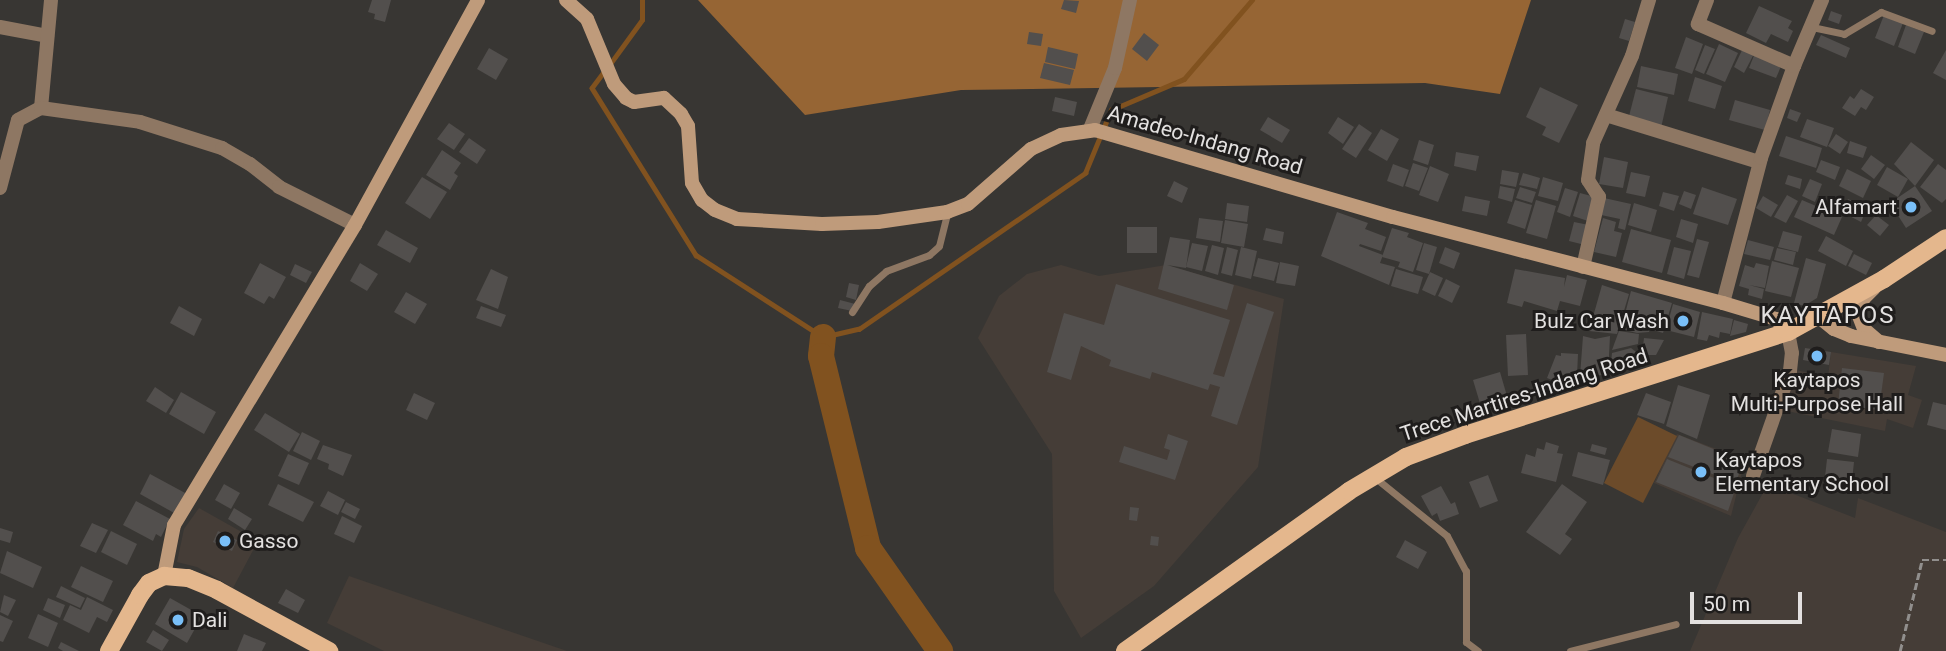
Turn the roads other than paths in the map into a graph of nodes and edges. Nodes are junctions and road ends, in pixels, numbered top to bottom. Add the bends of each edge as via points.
1 (51, 0) edge
2 (478, 0) edge
3 (566, 0) edge
4 (1130, 0) edge
5 (1649, 0) edge
6 (1707, 0) edge
7 (1822, 0) edge
8 (0, 27) edge
9 (1812, 27) junction
10 (1932, 31) dead end
11 (47, 36) junction
12 (1794, 66) junction
13 (41, 108) junction
14 (1606, 115) junction
15 (1092, 130) junction
16 (1759, 162) junction
17 (0, 188) edge
18 (947, 212) junction
19 (355, 225) junction
20 (1946, 238) edge
21 (1583, 267) junction
22 (1884, 279) junction
23 (1723, 303) junction
24 (852, 312) dead end
25 (1819, 317) junction
26 (1788, 332) junction
27 (1883, 345) junction
28 (1946, 355) edge
29 (1372, 476) junction
30 (1753, 476) dead end
31 (164, 576) junction
32 (1676, 624) dead end
33 (109, 651) edge
34 (329, 651) edge
35 (1125, 651) edge
36 (1478, 651) edge
37 (1570, 651) edge

1 - 11 street
2 - 19 street
3 - 18 street, Amadeo-Indang Road via 587,19 614,84 626,98 634,102 664,98 677,109 688,126 692,183 715,210 737,219 821,224
4 - 15 street via 1115,68
5 - 14 street via 1632,56
6 - 12 street via 1698,24
7 - 9 street
8 - 11 street
9 - 10 lane via 1844,34 1881,12
9 - 12 street
11 - 13 street
12 - 16 street
13 - 17 street via 18,120
13 - 19 street via 140,122 222,148 289,192
14 - 16 street
14 - 21 street via 1589,163 1588,180 1600,197
15 - 18 street, Amadeo-Indang Road via 1061,135 1031,149 968,204
15 - 21 street, Amadeo-Indang Road
16 - 23 street
18 - 24 lane via 939,246 929,255 886,271 869,286
19 - 31 street via 174,525
20 - 22 main road, Trece Martires-Indang Road
21 - 23 street, Amadeo-Indang Road
22 - 25 main road, Trece Martires-Indang Road
22 - 27 street via 1859,310 1864,329
23 - 26 street, Amadeo-Indang Road via 1772,317
25 - 26 main road, Trece Martires-Indang Road
25 - 27 street via 1834,329
26 - 29 main road, Trece Martires-Indang Road via 1445,442
26 - 30 street via 1790,371
27 - 28 street
29 - 35 main road, Trece Martires-Indang Road
29 - 36 lane via 1447,536 1466,571 1466,642
31 - 33 main road via 149,583 140,595
31 - 34 main road via 188,578 217,590
32 - 37 lane

